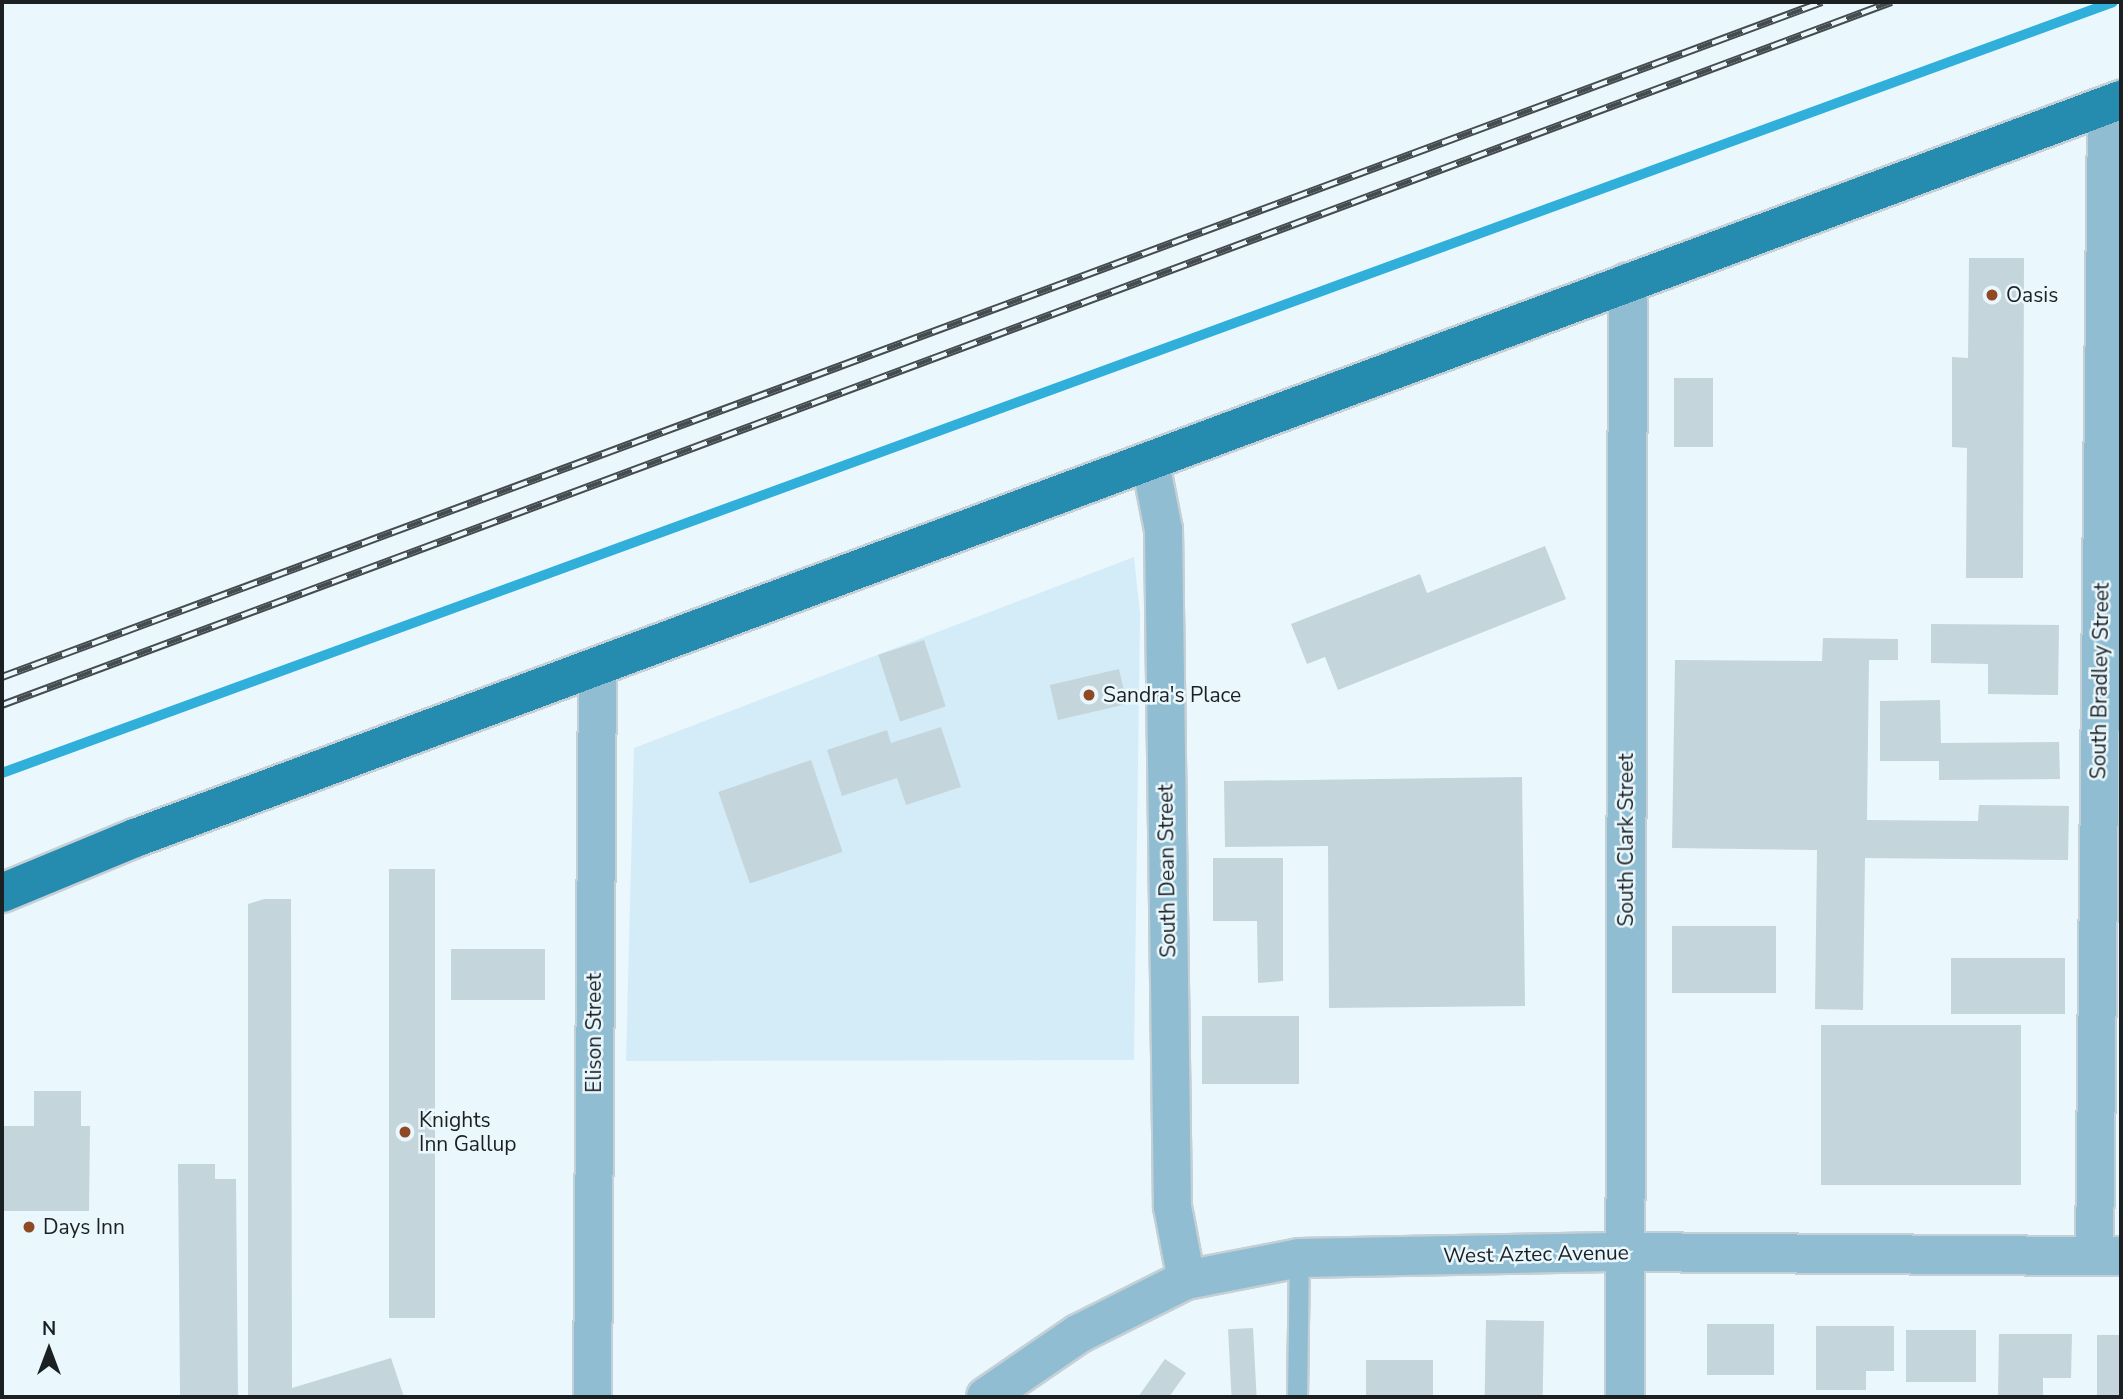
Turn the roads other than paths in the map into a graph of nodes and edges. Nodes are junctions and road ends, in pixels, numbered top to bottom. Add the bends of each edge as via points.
1 (2114, 103) edge
2 (1628, 282) junction
3 (1150, 463) junction
4 (597, 668) junction
5 (2, 893) edge
6 (1625, 1252) junction
7 (2108, 1256) edge
8 (1299, 1258) junction
9 (1186, 1280) junction
10 (592, 1397) edge
11 (986, 1397) edge
12 (1297, 1397) edge
13 (1625, 1397) edge

1 - 2 main road
1 - 7 street, South Bradley Street
2 - 3 main road
2 - 6 street, South Clark Street
3 - 4 main road
3 - 9 street, South Dean Street via 1163,529 1172,1206
4 - 5 main road via 135,838
4 - 10 street, Elison Street
6 - 7 street, West Aztec Avenue
6 - 8 street, West Aztec Avenue
6 - 13 street, South Clark Street
8 - 9 street, West Aztec Avenue
8 - 12 lane
9 - 11 street, West Aztec Avenue via 1078,1334

